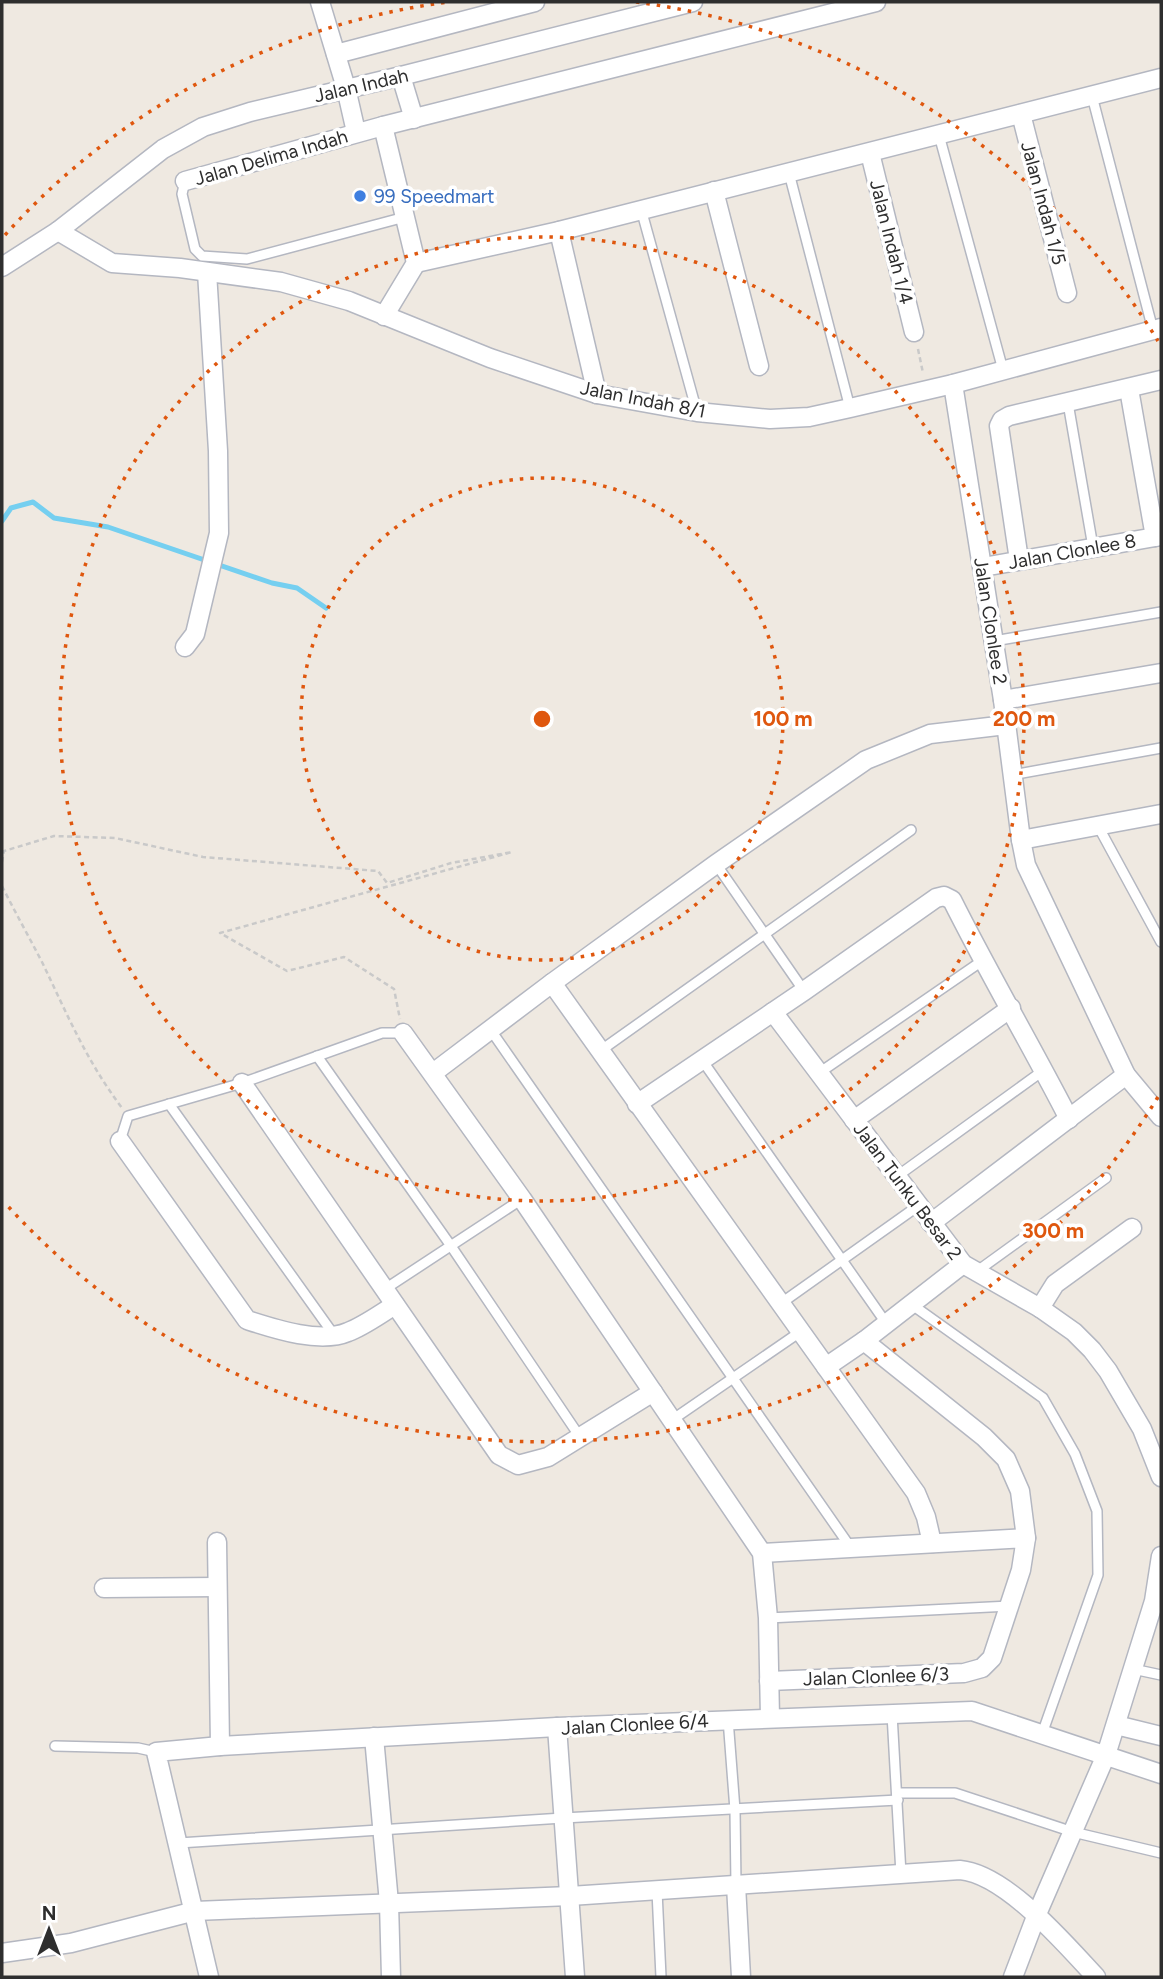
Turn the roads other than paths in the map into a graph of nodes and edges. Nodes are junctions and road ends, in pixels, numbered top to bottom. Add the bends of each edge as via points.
1 (320, 2) edge
2 (535, 2) edge
3 (693, 2) edge
4 (876, 2) edge
5 (336, 54) junction
6 (401, 76) junction
7 (1161, 78) edge
8 (346, 88) junction
9 (1092, 96) junction
10 (1021, 114) junction
11 (414, 119) junction
12 (383, 126) junction
13 (356, 132) junction
14 (939, 135) junction
15 (870, 153) junction
16 (789, 173) junction
17 (186, 181) joint
18 (714, 191) junction
19 (641, 209) junction
20 (405, 217) junction
21 (58, 231) junction
22 (559, 231) junction
23 (416, 263) junction
24 (2, 267) edge
25 (207, 272) junction
26 (1067, 293) dead end
27 (384, 316) junction
28 (1157, 329) edge
29 (914, 332) road end
30 (760, 366) dead end
31 (1003, 370) junction
32 (1161, 380) edge
33 (953, 384) junction
34 (1129, 389) junction
35 (597, 394) junction
36 (1068, 403) junction
37 (850, 408) junction
38 (697, 411) junction
39 (1158, 536) edge
40 (1093, 547) junction
41 (1020, 560) junction
42 (983, 567) junction
43 (1161, 612) edge
44 (994, 641) junction
45 (186, 647) dead end
46 (1161, 673) edge
47 (1003, 701) junction
48 (1006, 725) junction
49 (1161, 748) edge
50 (1012, 775) junction
51 (1161, 814) edge
52 (1098, 826) junction
53 (911, 830) dead end
54 (1021, 840) junction
55 (716, 864) junction
56 (764, 934) junction
57 (1161, 943) edge
58 (982, 961) junction
59 (552, 983) junction
60 (804, 991) junction
61 (1011, 1008) junction
62 (773, 1012) junction
63 (490, 1029) junction
64 (403, 1033) joint
65 (600, 1051) junction
66 (317, 1056) junction
67 (702, 1060) junction
68 (1044, 1070) junction
69 (433, 1073) junction
70 (819, 1073) junction
71 (1126, 1075) junction
72 (242, 1083) junction
73 (169, 1104) junction
74 (638, 1104) junction
75 (1161, 1118) edge
76 (1069, 1119) junction
77 (854, 1120) junction
78 (120, 1141) joint
79 (896, 1177) junction
80 (1106, 1178) dead end
81 (522, 1199) junction
82 (918, 1206) junction
83 (931, 1223) junction
84 (1132, 1228) dead end
85 (451, 1246) junction
86 (842, 1261) junction
87 (970, 1268) junction
88 (385, 1289) junction
89 (780, 1304) junction
90 (911, 1304) junction
91 (395, 1305) junction
92 (1040, 1308) junction
93 (886, 1323) junction
94 (800, 1332) junction
95 (334, 1335) junction
96 (864, 1341) junction
97 (826, 1367) junction
98 (733, 1379) junction
99 (653, 1392) junction
100 (672, 1420) junction
101 (580, 1437) junction
102 (1161, 1477) edge
103 (1026, 1538) junction
104 (216, 1542) dead end
105 (932, 1543) junction
106 (851, 1548) junction
107 (762, 1553) junction
108 (1161, 1556) edge
109 (217, 1587) junction
110 (104, 1588) dead end
111 (1158, 1602) edge
112 (1010, 1606) junction
113 (768, 1618) junction
114 (1133, 1669) junction
115 (1161, 1675) edge
116 (769, 1681) junction
117 (892, 1714) junction
118 (770, 1718) junction
119 (728, 1720) junction
120 (1116, 1725) junction
121 (557, 1727) junction
122 (1042, 1734) junction
123 (1161, 1736) edge
124 (374, 1737) junction
125 (55, 1746) dead end
126 (220, 1746) junction
127 (156, 1752) junction
128 (1106, 1755) junction
129 (1161, 1774) edge
130 (898, 1796) junction
131 (735, 1810) junction
132 (564, 1818) junction
133 (381, 1830) junction
134 (1073, 1832) junction
135 (179, 1843) junction
136 (1161, 1853) edge
137 (901, 1874) junction
138 (736, 1885) junction
139 (657, 1891) junction
140 (570, 1896) junction
141 (389, 1903) junction
142 (195, 1911) junction
143 (1037, 1914) junction
144 (2, 1953) edge
145 (209, 1977) edge
146 (391, 1977) edge
147 (575, 1977) edge
148 (661, 1977) edge
149 (741, 1977) edge
150 (1013, 1977) edge
151 (1096, 1977) edge

1 - 5 street
2 - 5 street
3 - 6 street, Jalan Indah
4 - 11 street, Jalan Delima Indah
5 - 8 street
6 - 8 street, Jalan Indah
6 - 11 street
7 - 9 street
8 - 13 street
8 - 21 street, Jalan Indah via 203,127 163,149
9 - 10 street
9 - 28 lane
10 - 14 street
10 - 26 street, Jalan Indah 1/5
11 - 12 street, Jalan Delima Indah
12 - 13 street, Jalan Delima Indah
12 - 20 street
13 - 17 street, Jalan Delima Indah
14 - 15 street
14 - 31 lane
15 - 16 street
15 - 29 street, Jalan Indah 1/4
16 - 18 street
16 - 37 lane
17 - 20 lane via 182,194 195,249 202,256 247,259
18 - 19 street
18 - 30 street
19 - 22 street
19 - 38 lane
20 - 23 street
21 - 24 street, Jalan Indah
21 - 25 street, Jalan Indah 8/1 via 112,263
22 - 23 street
22 - 35 street
23 - 27 street
25 - 27 street, Jalan Indah 8/1 via 281,282
25 - 45 street via 219,533 195,634
27 - 35 street, Jalan Indah 8/1
28 - 31 street, Jalan Indah 8/1
31 - 33 street, Jalan Indah 8/1
32 - 34 street
33 - 37 street, Jalan Indah 8/1
33 - 42 street, Jalan Clonlee 2
34 - 36 street
34 - 39 street
35 - 38 street, Jalan Indah 8/1
36 - 40 lane
36 - 41 street via 1009,415 999,426
37 - 38 street, Jalan Indah 8/1 via 770,419
39 - 40 street, Jalan Clonlee 8
40 - 41 street, Jalan Clonlee 8
41 - 42 street, Jalan Clonlee 8
42 - 44 street, Jalan Clonlee 2
43 - 44 lane
44 - 47 street, Jalan Clonlee 2
46 - 47 street
47 - 48 street, Jalan Clonlee 2
48 - 50 street, Jalan Clonlee 2
48 - 55 street via 930,734 866,760
49 - 50 lane
50 - 54 street, Jalan Clonlee 2
51 - 52 street
52 - 54 street
52 - 57 lane
53 - 56 lane
54 - 71 street, Jalan Clonlee 2 via 1026,865
55 - 56 lane
55 - 59 street
56 - 60 lane
56 - 65 lane
58 - 60 street via 952,900 944,896
58 - 61 street
58 - 70 lane
59 - 63 street
59 - 65 street
60 - 62 street
61 - 68 street
61 - 77 street
62 - 67 street
62 - 70 street, Jalan Tunku Besar 2
63 - 69 street
63 - 98 lane
64 - 66 lane via 382,1033
64 - 69 street
65 - 74 street
66 - 72 lane
66 - 85 lane
67 - 74 street
67 - 86 lane
68 - 76 street
68 - 79 lane
69 - 81 street
70 - 77 street, Jalan Tunku Besar 2
71 - 75 street, Jalan Clonlee 2
71 - 76 street
72 - 73 lane
72 - 88 street
73 - 78 lane via 128,1116
73 - 95 lane
74 - 89 street
76 - 83 street
77 - 79 street, Jalan Tunku Besar 2
78 - 95 street via 247,1320 278,1330
79 - 82 street, Jalan Tunku Besar 2
80 - 87 lane
81 - 85 lane
81 - 99 street
82 - 83 street, Jalan Tunku Besar 2
82 - 86 lane
83 - 87 street, Jalan Tunku Besar 2
84 - 92 street via 1055,1284
85 - 88 lane
85 - 101 lane
86 - 89 lane
86 - 93 lane
87 - 90 street
87 - 92 street, Jalan Tunku Besar 2
88 - 91 street
89 - 94 street
90 - 93 street
90 - 122 lane via 1043,1398 1075,1454 1097,1510 1098,1575
91 - 95 street via 347,1333
91 - 101 street via 499,1455 518,1465 548,1457
92 - 102 street, Jalan Tunku Besar 2 via 1074,1332 1108,1371 1142,1429
93 - 96 street
94 - 97 street
94 - 98 lane
96 - 97 street
96 - 103 street via 1006,1459 1020,1491
97 - 105 street via 916,1493
98 - 100 lane
98 - 106 lane
99 - 100 street
99 - 101 street
100 - 107 street
103 - 105 street
103 - 112 street
104 - 109 street
105 - 106 street
106 - 107 street
107 - 113 street
108 - 111 street
109 - 110 street
109 - 126 street
111 - 114 street
112 - 113 lane
112 - 116 street, Jalan Clonlee 6/3 via 992,1658 982,1668 964,1673
113 - 116 street
114 - 115 lane
114 - 120 street
116 - 118 street
117 - 118 street, Jalan Clonlee 6/4
117 - 122 street, Jalan Clonlee 6/4 via 972,1711
117 - 130 lane
118 - 119 street, Jalan Clonlee 6/4
119 - 121 street, Jalan Clonlee 6/4
119 - 131 lane
120 - 123 street
120 - 128 street
121 - 124 street, Jalan Clonlee 6/4
121 - 132 street
122 - 128 street, Jalan Clonlee 6/4
124 - 126 street, Jalan Clonlee 6/4
124 - 133 street
125 - 127 lane
126 - 127 street, Jalan Clonlee 6/4
127 - 135 street
128 - 129 street, Jalan Clonlee 6/4
128 - 134 street
130 - 131 lane
130 - 134 lane via 955,1793
130 - 137 lane
131 - 132 lane
131 - 138 lane
132 - 133 lane
132 - 140 street
133 - 135 lane
133 - 141 street
134 - 136 lane
134 - 143 street
135 - 142 street
137 - 138 street
137 - 143 street via 973,1871
138 - 139 street
138 - 149 street
139 - 140 street
139 - 148 lane
140 - 141 street
140 - 147 street
141 - 142 street
141 - 146 street
142 - 144 street via 72,1943
142 - 145 street
143 - 150 street
143 - 151 street

